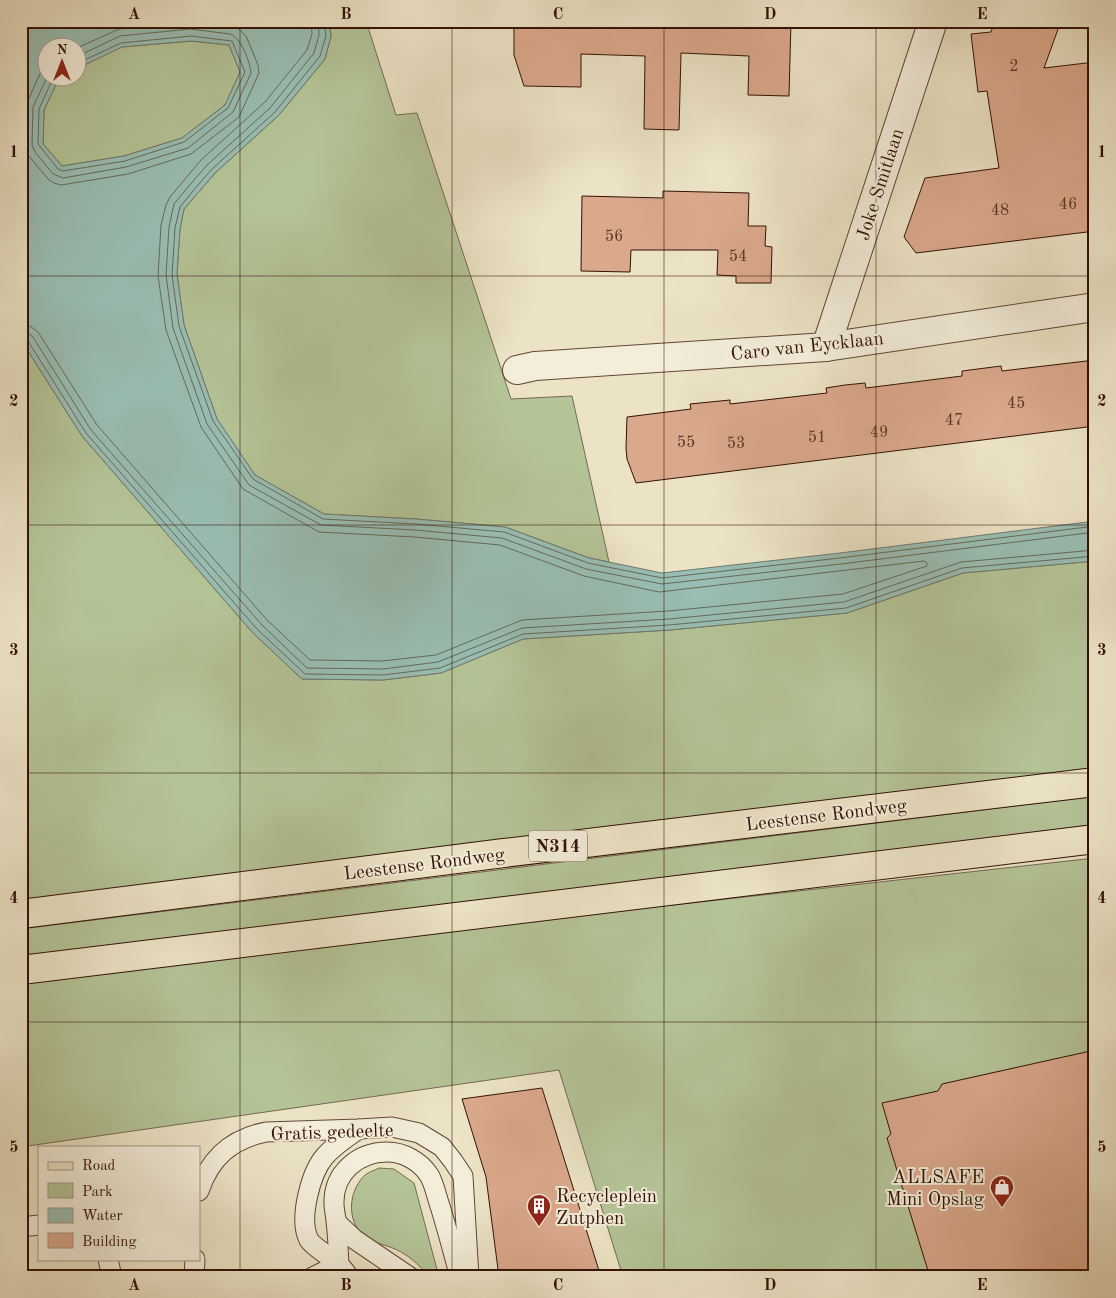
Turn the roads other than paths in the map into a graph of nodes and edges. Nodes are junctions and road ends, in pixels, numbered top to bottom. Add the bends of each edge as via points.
1 (933, 21) edge
2 (1095, 307) edge
3 (826, 347) junction
4 (517, 370) dead end
5 (1095, 782) edge
6 (1095, 839) edge
7 (21, 914) edge
8 (21, 970) edge
9 (359, 1130) junction
10 (200, 1188) edge
11 (336, 1223) junction
12 (38, 1225) edge
13 (21, 1227) edge
14 (108, 1260) edge
15 (195, 1260) edge
16 (344, 1271) edge
17 (112, 1277) edge
18 (194, 1277) edge
19 (313, 1277) edge
20 (410, 1277) edge
21 (460, 1277) edge
22 (469, 1277) edge

1 - 3 street, Joke Smitlaan
2 - 3 street, Caro van Eycklaan
3 - 4 street, Caro van Eycklaan via 535,366
5 - 7 main road, Leestense Rondweg / N314
6 - 8 main road
9 - 10 lane, Gratis gedeelte via 303,1130 252,1135 218,1156
9 - 16 lane via 339,1143 316,1168 306,1203 305,1224 310,1241
9 - 22 lane, Gratis gedeelte via 392,1127 419,1133 442,1147 453,1161 462,1176
11 - 16 lane
11 - 20 lane
11 - 21 lane via 336,1186 351,1164 362,1156 378,1152 408,1156 429,1176
12 - 13 lane
14 - 17 lane
15 - 18 lane
16 - 19 lane

